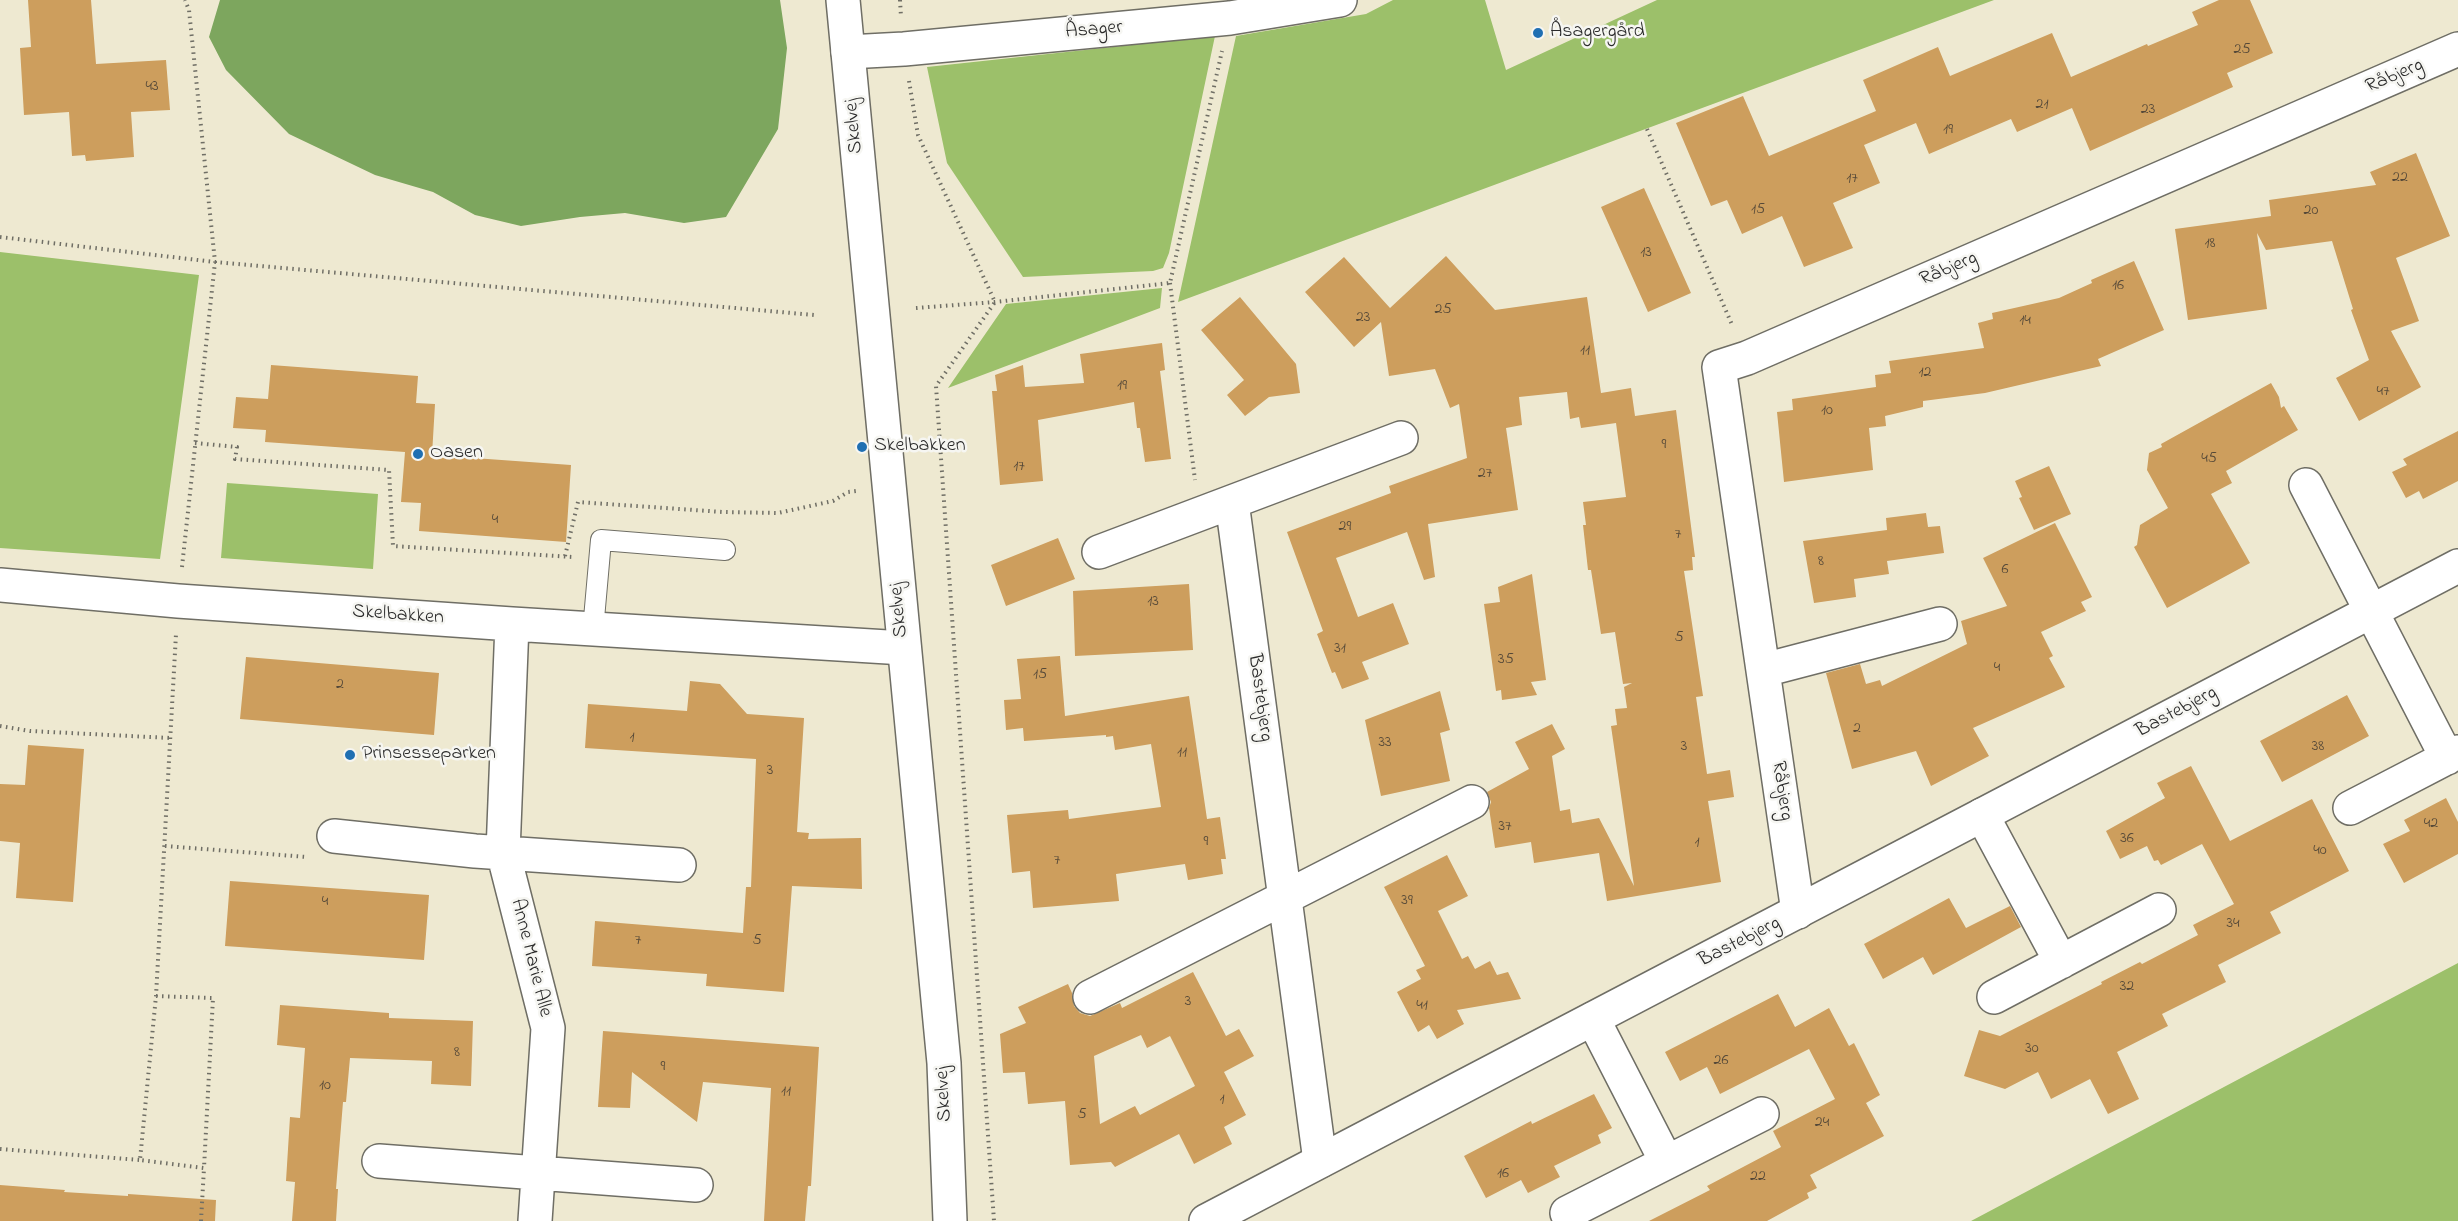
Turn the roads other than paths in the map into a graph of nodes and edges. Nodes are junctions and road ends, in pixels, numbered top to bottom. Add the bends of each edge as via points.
1 (843, 0) edge
2 (1340, 0) edge
3 (2458, 49) edge
4 (848, 52) junction
5 (1401, 438) dead end
6 (2306, 485) dead end
7 (1232, 502) junction
8 (725, 550) dead end
9 (1099, 552) dead end
10 (2458, 566) edge
11 (0, 585) edge
12 (2373, 611) junction
13 (512, 624) junction
14 (1940, 624) dead end
15 (593, 630) junction
16 (904, 648) junction
17 (1764, 670) junction
18 (2453, 755) edge
19 (1472, 802) dead end
20 (2350, 808) dead end
21 (1982, 816) junction
22 (334, 836) road end
23 (503, 852) junction
24 (680, 865) dead end
25 (1286, 895) junction
26 (2159, 910) dead end
27 (1798, 912) junction
28 (2061, 962) junction
29 (1994, 996) dead end
30 (1090, 997) dead end
31 (1593, 1019) junction
32 (1762, 1114) dead end
33 (379, 1161) dead end
34 (1320, 1161) junction
35 (1666, 1161) junction
36 (538, 1173) junction
37 (696, 1185) dead end
38 (1567, 1213) dead end
39 (535, 1221) edge
40 (950, 1221) edge
41 (1206, 1221) edge

1 - 4 street, Skelvej
2 - 4 street, Åsager via 1230,18
3 - 17 street, Råbjerg via 1719,367
4 - 16 street, Skelvej
5 - 7 street
6 - 12 street
7 - 9 street
7 - 25 street, Bastebjerg
8 - 15 lane via 601,540
10 - 12 street, Bastebjerg
11 - 13 street, Skelbakken
12 - 18 street
12 - 21 street, Bastebjerg
13 - 15 street, Skelbakken
13 - 23 street, Anne Marie Alle
14 - 17 street
15 - 16 street, Skelbakken
16 - 40 street, Skelvej via 944,1064
17 - 27 street, Råbjerg
18 - 20 street
19 - 25 street
21 - 27 street, Bastebjerg
21 - 28 street
22 - 23 street
23 - 24 street
23 - 36 street, Anne Marie Alle via 548,1028
25 - 30 street
25 - 34 street, Bastebjerg
26 - 28 street
27 - 31 street, Bastebjerg
28 - 29 street
31 - 34 street, Bastebjerg
31 - 35 street
32 - 35 street
33 - 36 street
34 - 41 street, Bastebjerg
35 - 38 street
36 - 37 street
36 - 39 street, Anne Marie Alle

